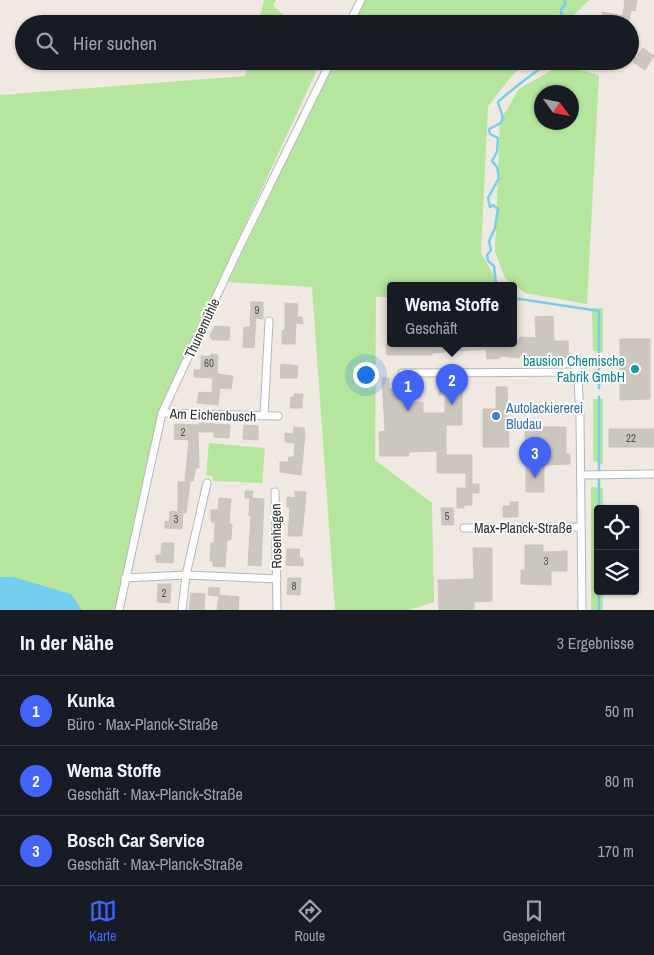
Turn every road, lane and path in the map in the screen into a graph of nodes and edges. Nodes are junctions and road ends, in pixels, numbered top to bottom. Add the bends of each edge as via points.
1 (360, 0) edge
2 (353, 15) edge
3 (327, 70) edge
4 (269, 322) dead end
5 (577, 358) dead end
6 (578, 372) junction
7 (402, 373) dead end
8 (162, 413) junction
9 (264, 416) junction
10 (278, 416) dead end
11 (581, 474) junction
12 (654, 474) edge
13 (207, 483) dead end
14 (275, 492) dead end
15 (581, 527) junction
16 (464, 528) dead end
17 (186, 575) junction
18 (125, 578) junction
19 (277, 579) junction
20 (119, 610) edge
21 (182, 610) edge
22 (277, 610) edge
23 (582, 610) edge

1 - 2 street
3 - 8 street, Thunemühle
4 - 9 street, Am Eichenbusch
5 - 6 street, Max-Planck-Straße
6 - 7 street
6 - 11 street, Max-Planck-Straße
8 - 9 street, Am Eichenbusch
8 - 18 street, Thunemühle
9 - 10 street, Am Eichenbusch
11 - 12 street
11 - 15 street, Max-Planck-Straße
13 - 17 street
14 - 19 street, Rosenhagen
15 - 16 street, Max-Planck-Straße
15 - 23 street, Max-Planck-Straße
17 - 18 street, Rosenhagen
17 - 19 street, Rosenhagen
17 - 21 street
18 - 20 street, Thunemühle
19 - 22 street

